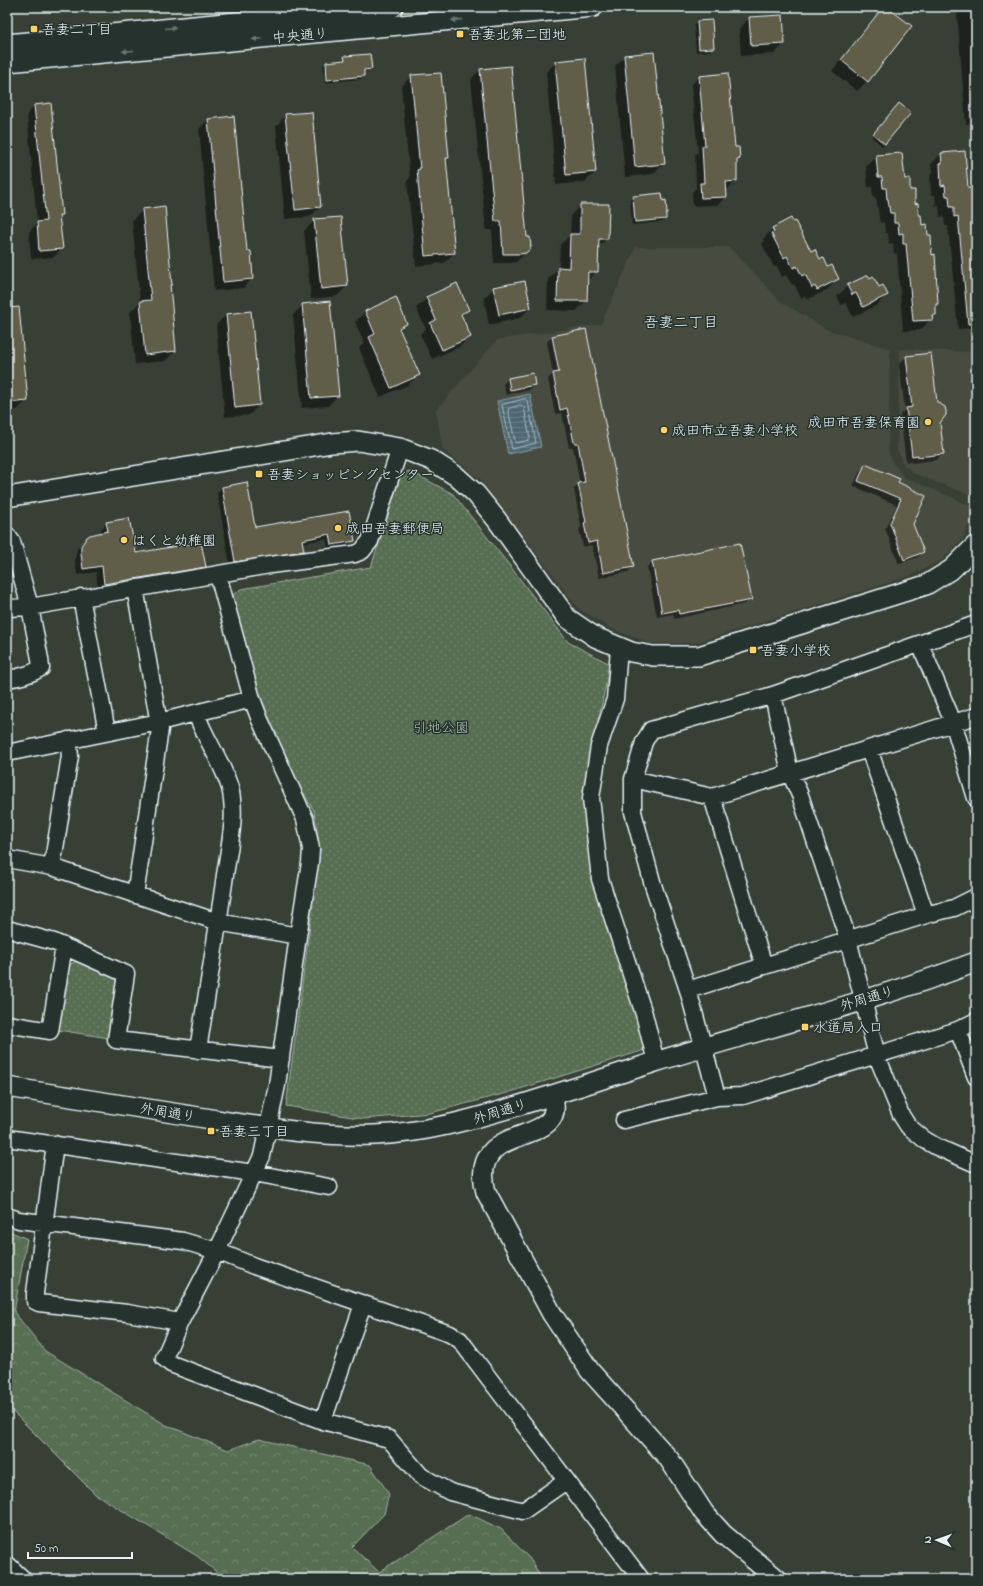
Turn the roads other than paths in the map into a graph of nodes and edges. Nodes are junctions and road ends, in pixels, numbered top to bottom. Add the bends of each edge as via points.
1 (393, 7) edge
2 (593, 7) edge
3 (7, 44) edge
4 (7, 62) edge
5 (400, 448) junction
6 (7, 496) edge
7 (7, 535) edge
8 (976, 545) edge
9 (218, 575) junction
10 (135, 588) junction
11 (81, 597) junction
12 (30, 607) junction
13 (7, 608) edge
14 (976, 624) edge
15 (920, 644) junction
16 (619, 648) junction
17 (7, 679) edge
18 (773, 695) junction
19 (252, 699) junction
20 (196, 713) junction
21 (976, 716) edge
22 (159, 722) junction
23 (953, 722) junction
24 (107, 732) junction
25 (68, 740) junction
26 (869, 749) junction
27 (7, 753) edge
28 (790, 773) junction
29 (633, 779) junction
30 (712, 796) junction
31 (976, 798) edge
32 (7, 859) edge
33 (52, 867) junction
34 (135, 894) junction
35 (976, 897) edge
36 (926, 915) junction
37 (218, 922) junction
38 (7, 928) edge
39 (298, 936) junction
40 (848, 939) junction
41 (64, 946) junction
42 (976, 962) edge
43 (764, 966) junction
44 (688, 990) junction
45 (864, 999) junction
46 (976, 1021) edge
47 (7, 1024) edge
48 (958, 1030) junction
49 (704, 1048) junction
50 (198, 1050) junction
51 (877, 1056) junction
52 (281, 1059) junction
53 (656, 1062) junction
54 (976, 1077) edge
55 (7, 1087) edge
56 (552, 1095) junction
57 (717, 1097) junction
58 (624, 1120) dead end
59 (268, 1128) junction
60 (7, 1138) edge
61 (55, 1144) junction
62 (974, 1158) edge
63 (254, 1173) junction
64 (329, 1187) dead end
65 (7, 1216) edge
66 (43, 1223) junction
67 (217, 1251) junction
68 (363, 1304) junction
69 (180, 1322) junction
70 (323, 1421) junction
71 (566, 1481) junction
72 (7, 1564) edge
73 (23, 1579) edge
74 (641, 1579) edge
75 (776, 1579) edge

3 -> 1 street, 中央通り
2 -> 4 street, 中央通り
5 - 6 street via 358,441 332,443
5 - 9 street via 370,542 362,551
5 - 16 street via 431,460 456,476 476,494 567,618 595,637
7 - 12 street via 12,542
8 - 16 street via 952,569 926,585 699,656 653,656
9 - 10 street
9 - 19 street
10 - 11 street
10 - 22 street
11 - 12 street
11 - 24 street
12 - 13 street
12 - 17 street via 41,668 33,673
14 - 15 street
15 - 18 street
15 - 23 street
16 - 53 street via 615,699 599,746 591,798 600,879 644,1014
18 - 28 street
18 - 29 street via 651,730 644,742
19 - 20 street
19 - 39 street via 305,819 310,841 310,863
20 - 22 street
20 - 37 street via 222,767 230,788 232,806 231,834
21 - 23 street
22 - 24 street
22 - 34 street
23 - 26 street
23 - 31 street
24 - 25 street
25 - 27 street
25 - 33 street via 70,756
26 - 28 street
26 - 36 street
28 - 30 street
28 - 40 street via 800,795
29 - 30 street
29 - 44 street via 633,812 653,885
30 - 43 street
32 - 33 street
33 - 34 street
34 - 37 street
35 - 36 street via 954,908
36 - 40 street
37 - 39 street
37 - 50 street
38 - 41 street
39 - 52 street
40 - 43 street
40 - 45 street
41 - 47 street via 50,1031
41 - 50 street via 126,974 116,1040
42 - 45 street, 外周通り
43 - 44 street
44 - 49 street
45 - 49 street, 外周通り
45 - 51 street
46 - 48 street
48 - 51 street
48 - 54 street
49 - 53 street, 外周通り
49 - 57 street
50 - 52 street
51 - 57 street via 743,1096
51 - 62 street via 908,1126 938,1147
52 - 59 street
53 - 56 street, 外周通り
55 - 59 street, 外周通り
56 - 59 street, 外周通り via 432,1129 376,1135 346,1135
56 - 75 street via 555,1102 550,1120 492,1149 483,1169 486,1192 552,1314 590,1370 669,1459 704,1513 723,1534
57 - 58 street
59 - 63 street via 262,1156
60 - 61 street
61 - 63 street
61 - 66 street
63 - 64 street
63 - 67 street
65 - 66 street
66 - 67 street via 183,1241
66 - 69 street via 35,1293 35,1300 39,1304 127,1313
67 - 68 street
67 - 69 street
68 - 70 street
68 - 71 street via 450,1334 460,1340
69 - 70 street via 164,1358 171,1364
70 - 71 street via 389,1439 421,1476 450,1492 523,1511
71 - 74 street
72 - 73 street

